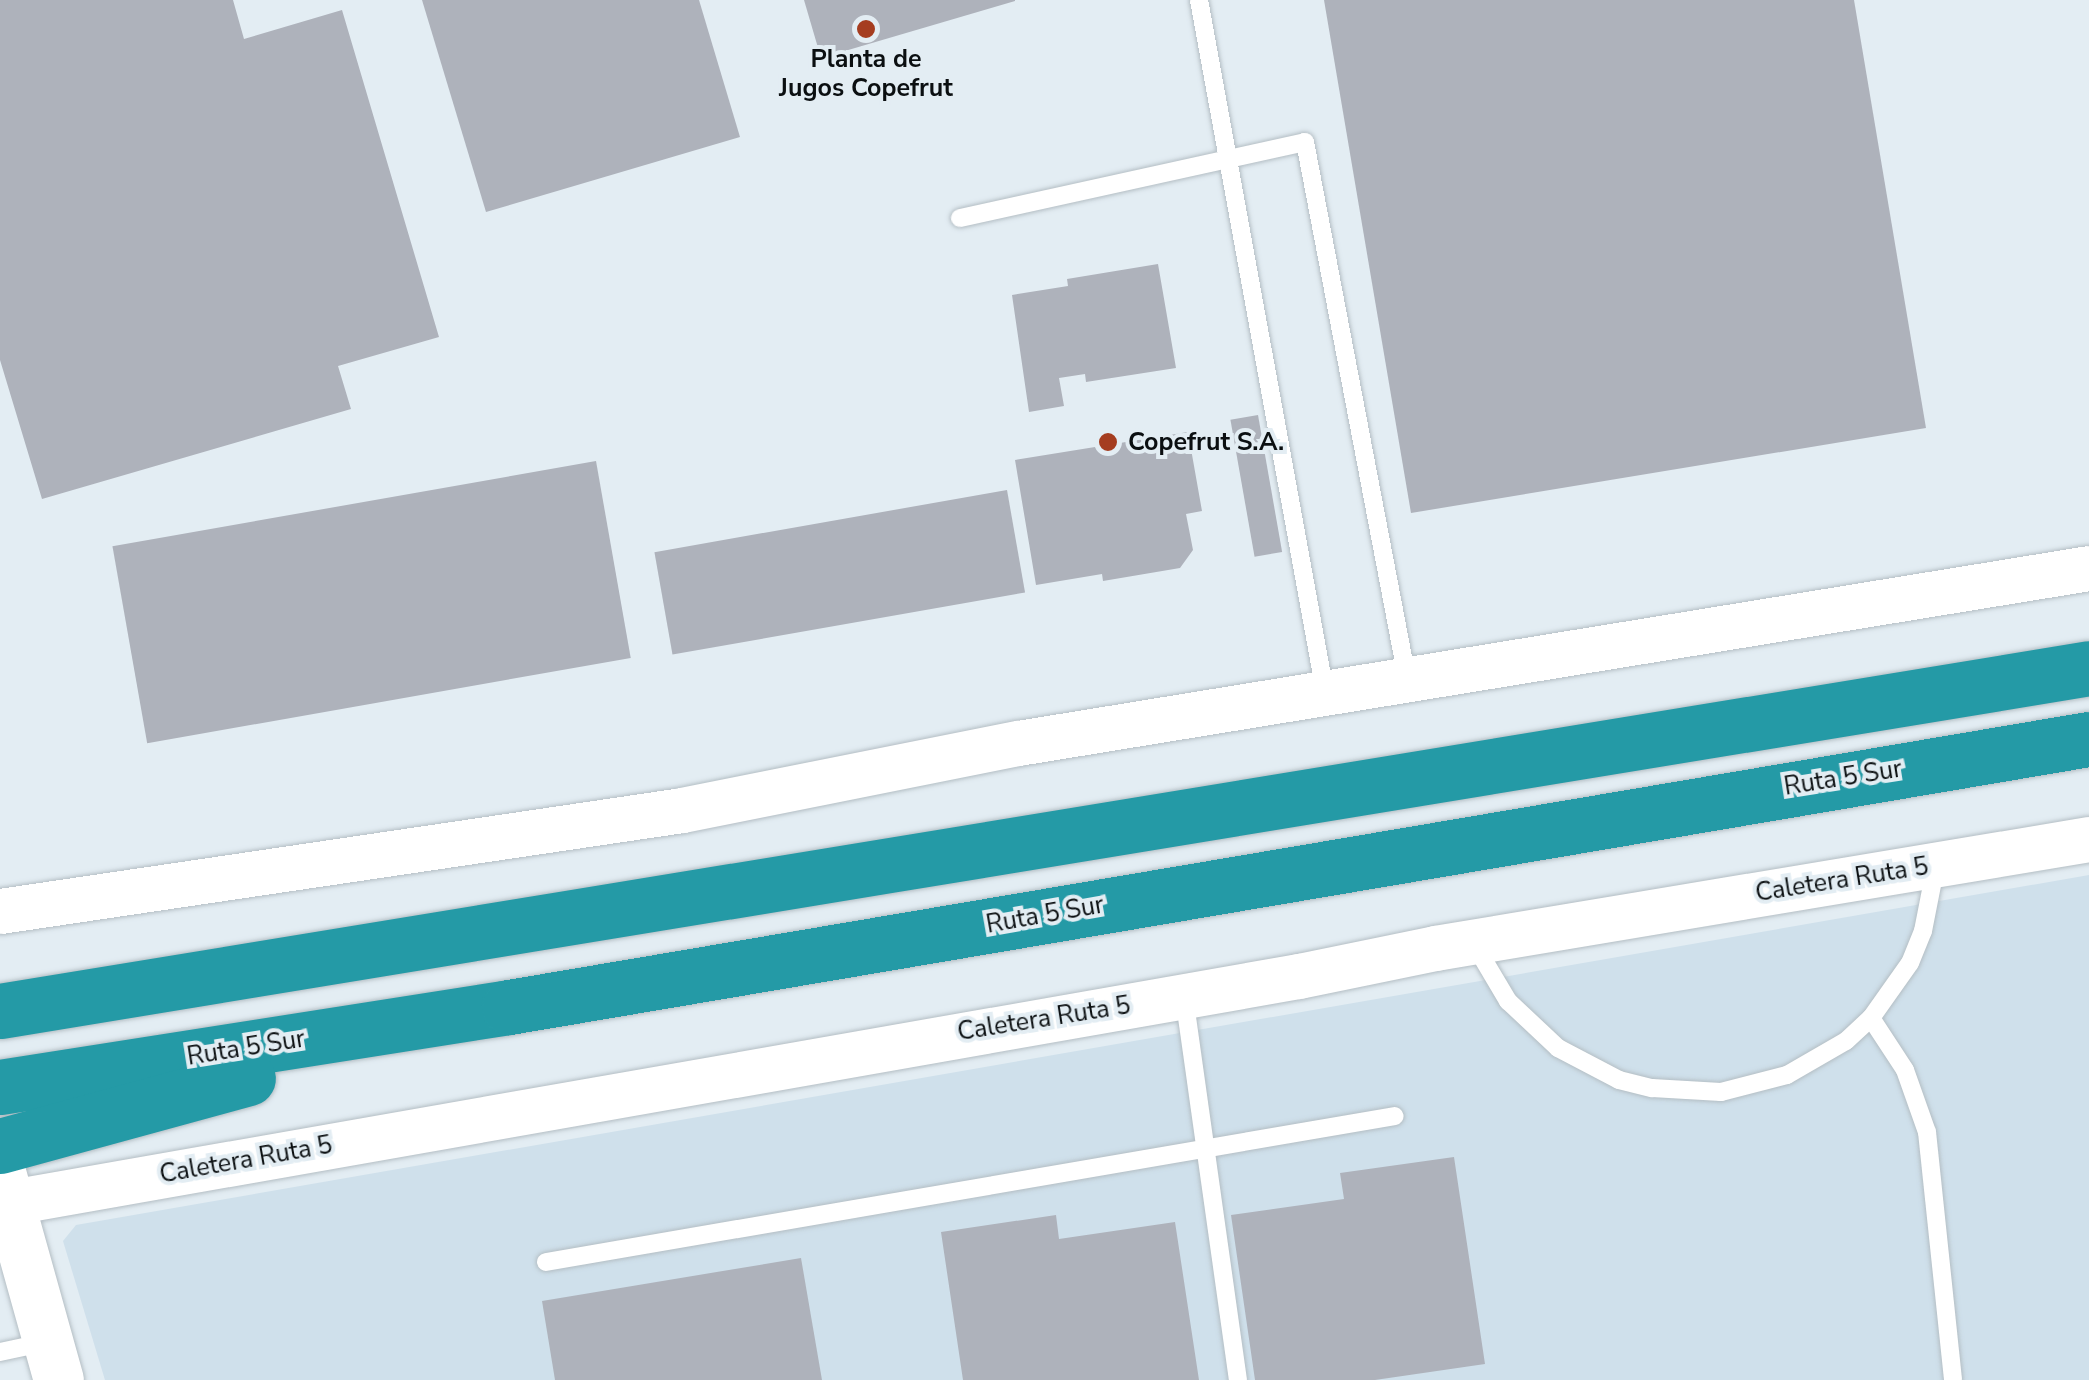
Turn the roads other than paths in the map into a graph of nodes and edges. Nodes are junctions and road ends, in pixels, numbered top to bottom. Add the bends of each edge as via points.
1 (1199, 0) edge
2 (1228, 156) junction
3 (960, 218) dead end
4 (2089, 568) edge
5 (2089, 668) edge
6 (1407, 679) junction
7 (1326, 692) junction
8 (2089, 739) edge
9 (2089, 839) edge
10 (1936, 864) junction
11 (0, 911) edge
12 (1473, 942) junction
13 (1184, 996) junction
14 (509, 1007) junction
15 (0, 1011) edge
16 (1870, 1018) junction
17 (0, 1087) edge
18 (1395, 1116) dead end
19 (0, 1146) edge
20 (1206, 1150) junction
21 (2, 1192) edge
22 (546, 1262) dead end
23 (35, 1358) edge
24 (1238, 1380) edge
25 (1953, 1380) edge

1 - 2 lane
2 - 3 lane
2 - 6 lane via 1305,142
2 - 7 lane
4 - 6 street
5 - 15 highway
6 - 7 street
7 - 11 street via 1018,743 682,810
8 - 14 highway, Ruta 5 Sur
9 - 10 street, Caletera Ruta 5
10 - 12 street, Caletera Ruta 5
10 - 16 lane via 1917,947
12 - 13 street, Caletera Ruta 5
12 - 16 lane via 1508,1001 1544,1038 1588,1066 1652,1088 1704,1092 1755,1086 1818,1060
13 - 20 lane
13 - 21 street, Caletera Ruta 5
14 - 17 highway, Ruta 5 Sur
14 - 19 highway
16 - 25 lane via 1905,1070 1926,1132
18 - 20 lane
20 - 22 lane
20 - 24 lane
21 - 23 main road

